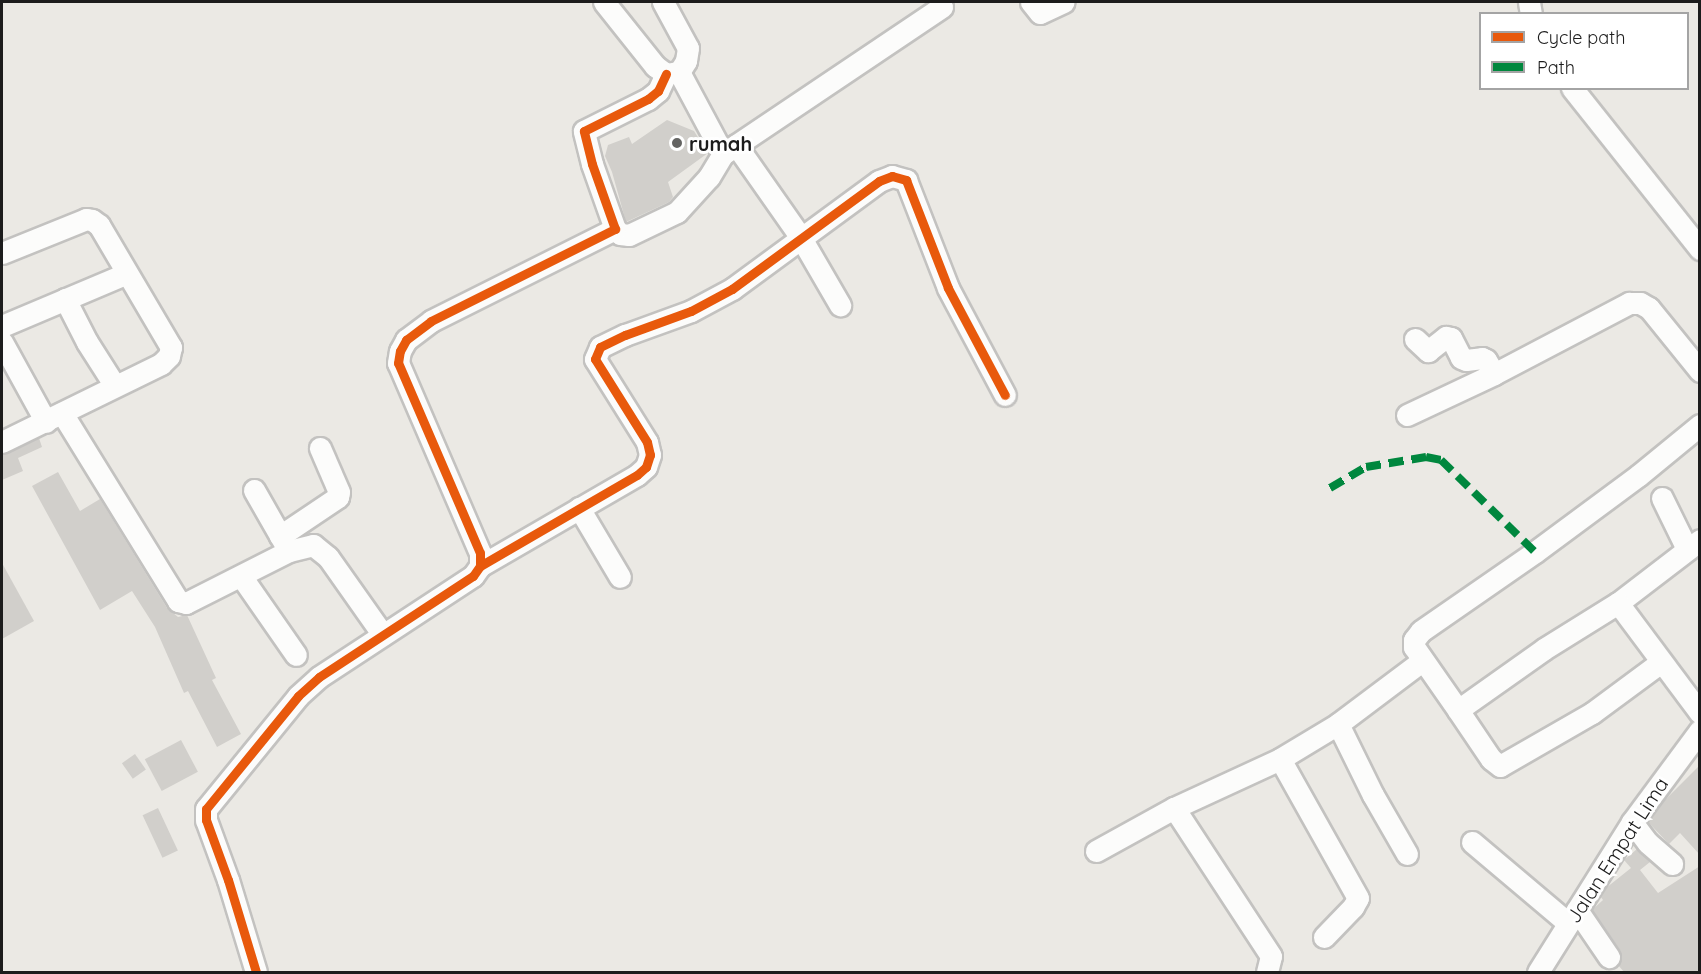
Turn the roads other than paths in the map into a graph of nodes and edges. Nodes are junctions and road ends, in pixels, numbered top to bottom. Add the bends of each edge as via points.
1 (604, 2) edge
2 (663, 2) edge
3 (1031, 2) edge
4 (1064, 2) edge
5 (942, 7) dead end
6 (673, 73) junction
7 (1574, 90) edge
8 (730, 150) junction
9 (615, 229) junction
10 (801, 238) junction
11 (1700, 249) edge
12 (2, 253) edge
13 (125, 274) junction
14 (65, 299) junction
15 (840, 305) dead end
16 (2, 326) edge
17 (1415, 339) dead end
18 (2, 342) edge
19 (1700, 371) edge
20 (1494, 374) junction
21 (115, 386) junction
22 (1005, 395) dead end
23 (1407, 415) dead end
24 (54, 418) junction
25 (1700, 425) edge
26 (2, 442) edge
27 (320, 448) dead end
28 (254, 490) dead end
29 (1662, 498) dead end
30 (579, 508) junction
31 (284, 543) junction
32 (1693, 545) edge
33 (480, 566) junction
34 (241, 576) junction
35 (620, 577) dead end
36 (1618, 603) junction
37 (383, 635) junction
38 (296, 655) dead end
39 (1422, 661) junction
40 (1661, 662) junction
41 (1458, 710) junction
42 (1700, 713) edge
43 (1338, 724) junction
44 (1700, 730) edge
45 (1280, 759) junction
46 (1174, 808) junction
47 (1632, 822) junction
48 (1472, 842) dead end
49 (1096, 851) dead end
50 (1407, 854) dead end
51 (1672, 864) dead end
52 (1573, 916) junction
53 (1324, 937) dead end
54 (1609, 957) dead end
55 (255, 972) edge
56 (1267, 972) edge
57 (1538, 972) edge

1 - 6 street via 655,66
2 - 6 street via 688,48 686,62
3 - 4 street via 1040,13
5 - 8 street
6 - 8 street
6 - 9 street via 648,99 585,131
7 - 11 street
8 - 9 street via 677,212 629,235
8 - 10 street
9 - 33 street via 431,321 417,330 400,351 398,363 480,553
10 - 15 street
10 - 22 street via 879,181 892,176 906,180 948,288
10 - 30 street via 732,289 691,311 600,347 595,359 647,442 650,454 642,471
12 - 13 street via 86,219 92,220 99,225
13 - 14 street
13 - 21 street via 171,347 161,364
14 - 16 street
14 - 21 street
17 - 20 street via 1428,351 1446,337 1451,338 1461,358 1482,358
18 - 24 street
19 - 20 street via 1649,308 1629,303
20 - 23 street
21 - 24 street
24 - 26 street
24 - 34 street via 177,601 186,603
25 - 39 street via 1620,489 1421,631 1414,647
27 - 31 street via 338,497
28 - 31 street
29 - 32 street
30 - 33 street
30 - 35 street
31 - 34 street
31 - 37 street via 321,549
32 - 36 street
33 - 37 street via 473,576
34 - 38 street
36 - 40 street
36 - 41 street
37 - 55 street via 319,677 298,696 206,809 206,820
39 - 41 street
39 - 43 street
40 - 41 street via 1592,713 1500,766
40 - 42 street
43 - 45 street
43 - 50 street
44 - 47 street, Jalan Empat Lima
45 - 46 street
45 - 53 street via 1358,898
46 - 49 street
46 - 56 street via 1271,956
47 - 51 street via 1647,843
47 - 52 street, Jalan Empat Lima
48 - 52 street
52 - 54 street
52 - 57 street, Jalan Empat Lima

